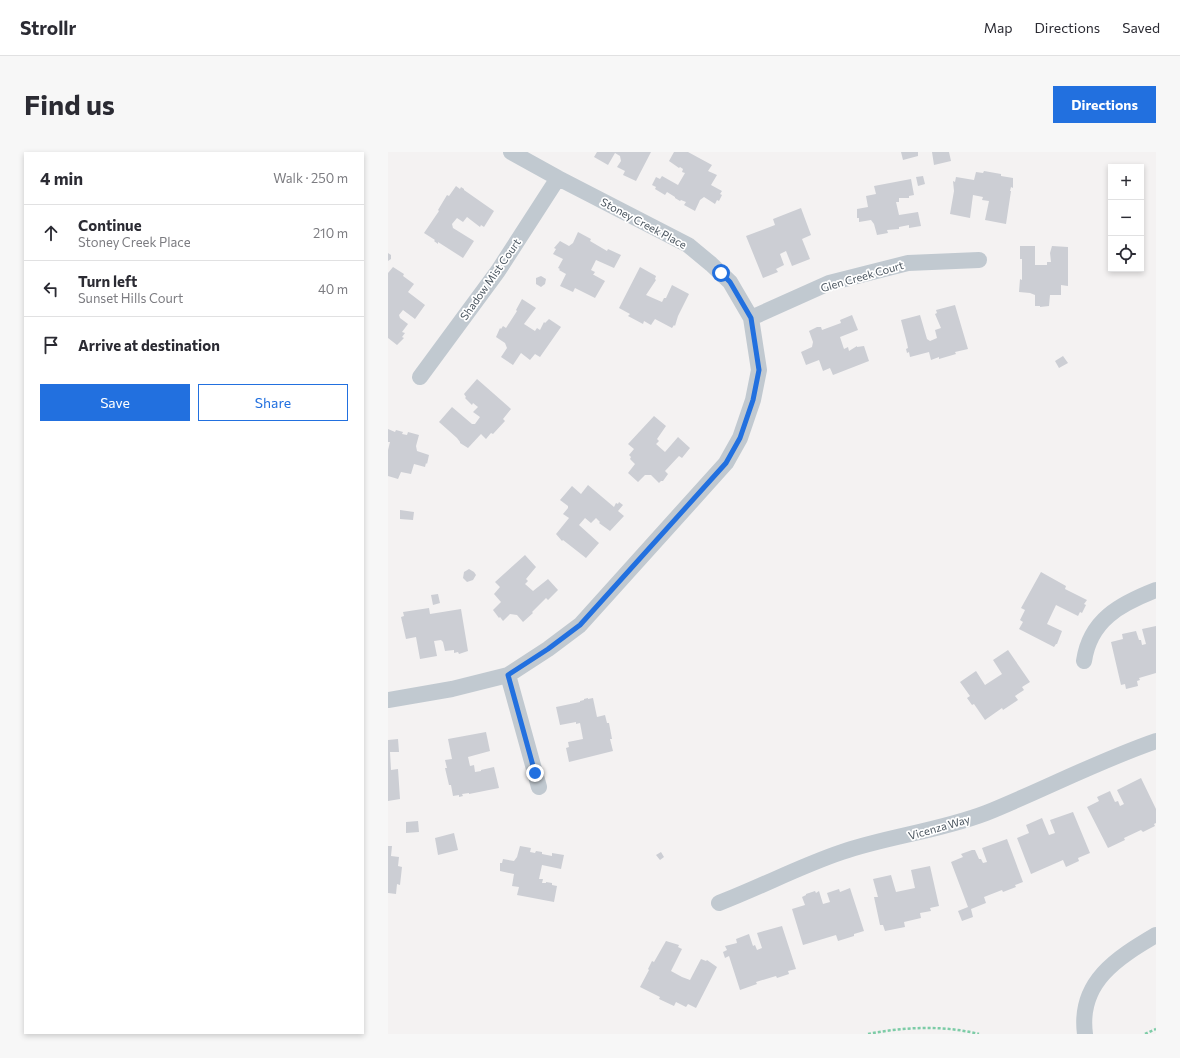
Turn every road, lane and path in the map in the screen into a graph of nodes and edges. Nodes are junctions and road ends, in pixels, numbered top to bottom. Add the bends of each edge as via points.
1 (511, 152) edge
2 (558, 178) junction
3 (979, 260) dead end
4 (751, 318) junction
5 (420, 377) dead end
6 (1156, 590) edge
7 (1084, 661) dead end
8 (508, 675) junction
9 (388, 700) edge
10 (1156, 741) edge
11 (538, 787) dead end
12 (719, 903) dead end
13 (1156, 935) edge
14 (1156, 1029) edge
15 (868, 1034) edge
16 (979, 1034) edge
17 (1085, 1034) edge
18 (1145, 1034) edge

1 - 2 street, Stoney Creek Place
2 - 4 street, Stoney Creek Place via 688,245 730,282
2 - 5 street, Shadow Mist Court via 498,271
3 - 4 street, Glen Creek Court via 908,263 836,281
4 - 8 street, Stoney Creek Place via 759,370 753,400 740,438 726,463 580,625
6 - 7 street via 1106,617 1089,639
8 - 9 street, Stoney Creek Place via 452,689
8 - 11 street
10 - 12 street, Vicenza Way via 985,813 941,827 841,852
13 - 17 street via 1120,958 1099,978 1084,1010
14 - 18 path
15 - 16 path via 909,1028 949,1029

